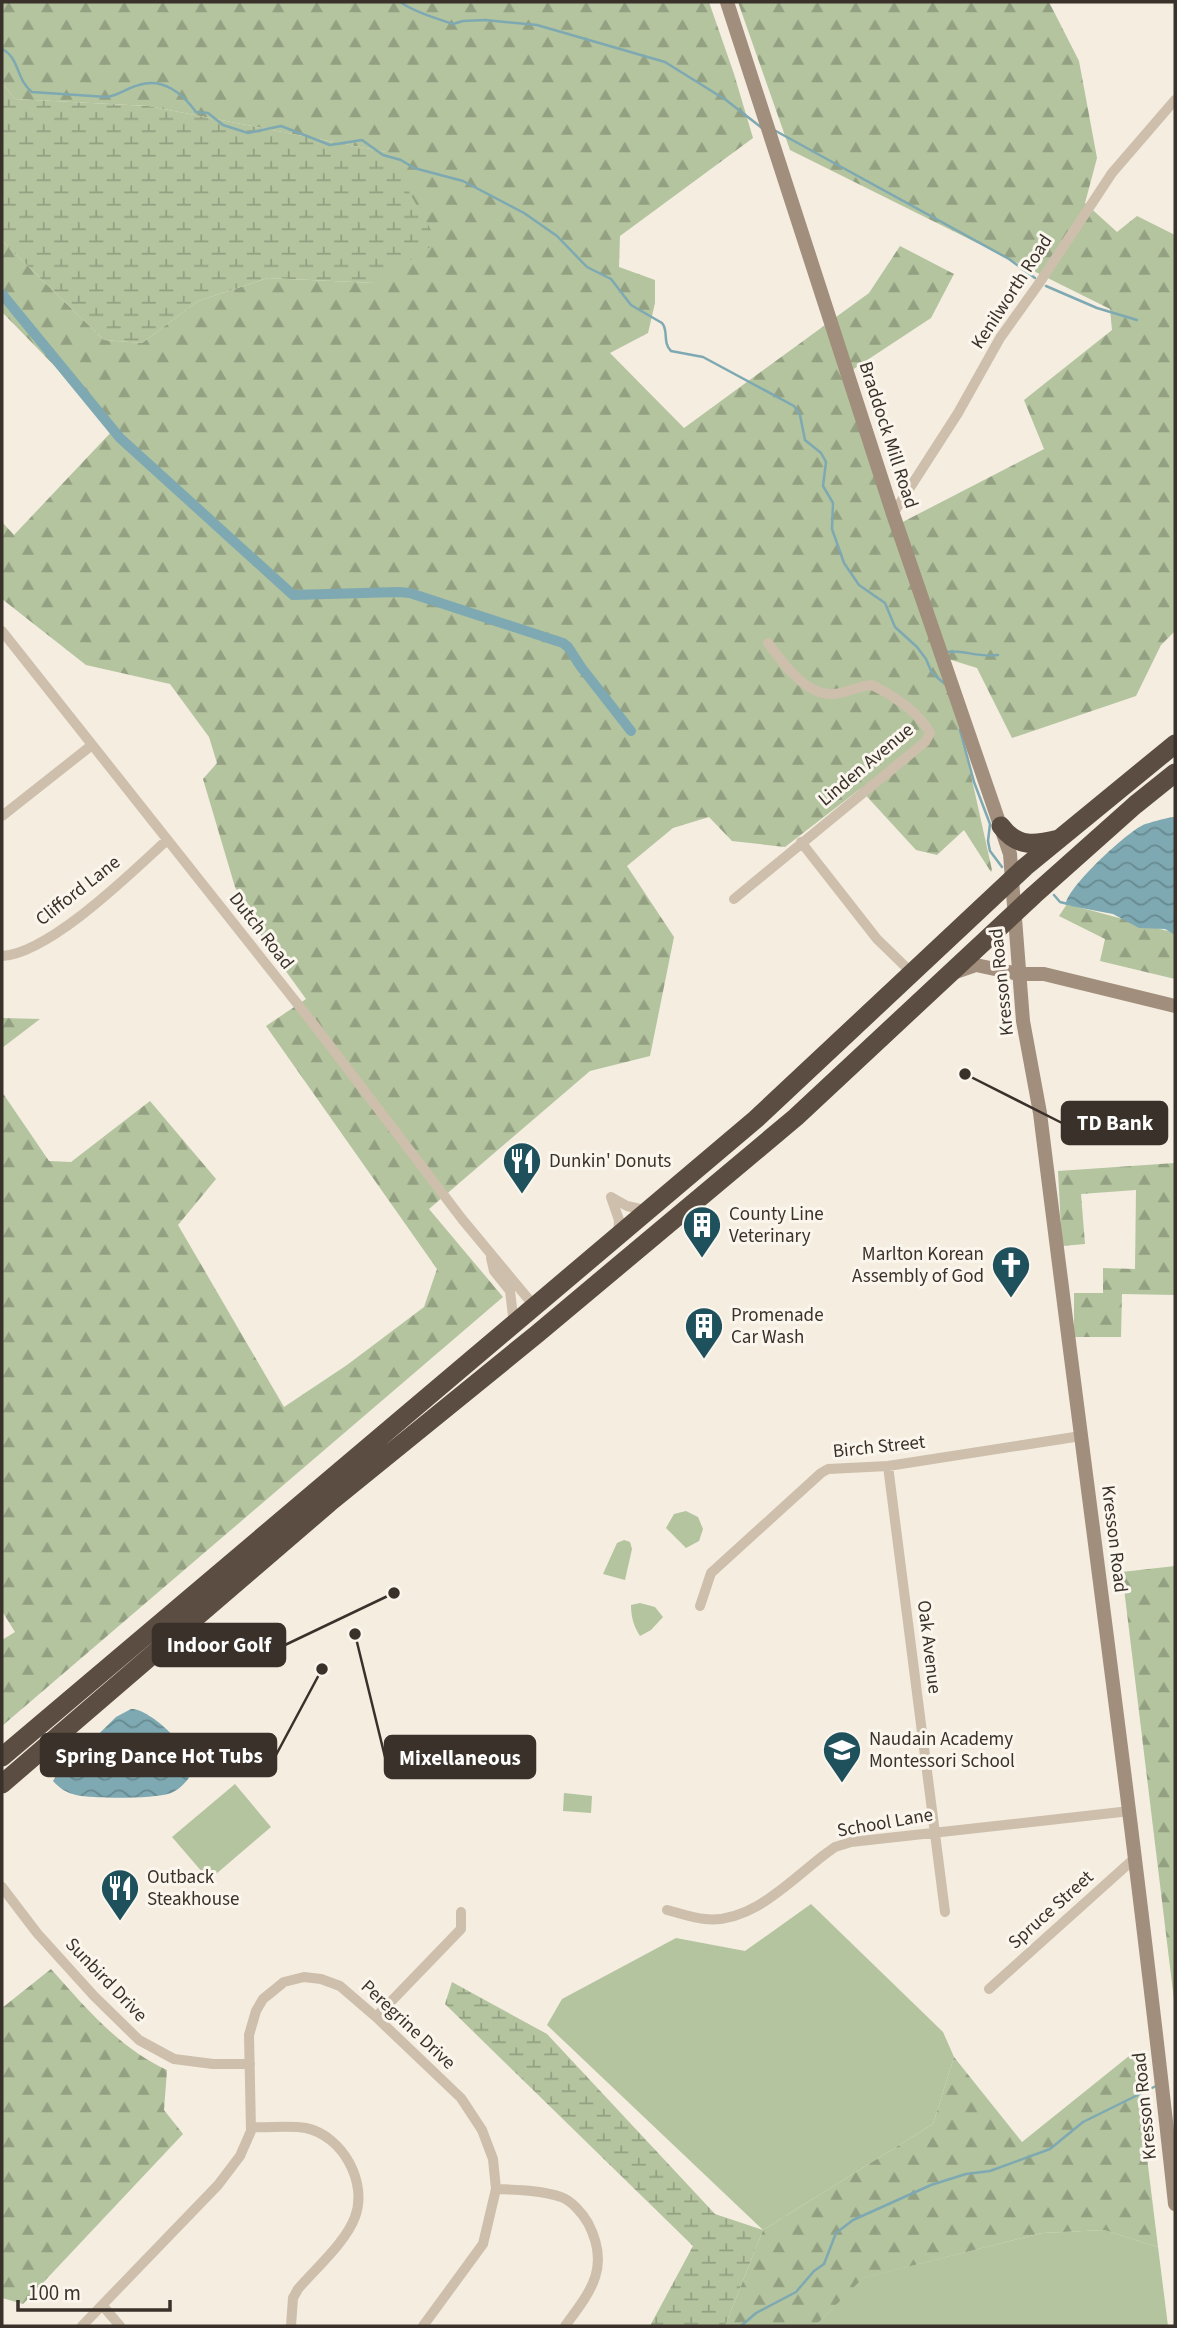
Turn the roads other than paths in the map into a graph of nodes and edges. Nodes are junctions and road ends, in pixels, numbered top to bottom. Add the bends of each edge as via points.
1 (727, 2) edge
2 (1175, 100) edge
3 (893, 514) junction
4 (2, 631) edge
5 (768, 643) dead end
6 (1175, 744) edge
7 (92, 745) junction
8 (1175, 773) edge
9 (2, 816) edge
10 (1001, 826) junction
11 (1064, 838) junction
12 (167, 840) junction
13 (802, 842) junction
14 (1012, 880) junction
15 (734, 900) dead end
16 (1014, 915) junction
17 (2, 956) edge
18 (913, 974) junction
19 (950, 974) junction
20 (1018, 974) junction
21 (1175, 1006) edge
22 (649, 1211) junction
23 (618, 1237) junction
24 (491, 1255) junction
25 (535, 1307) junction
26 (514, 1324) junction
27 (505, 1357) junction
28 (1081, 1436) junction
29 (888, 1466) junction
30 (700, 1605) dead end
31 (2, 1757) edge
32 (2, 1784) edge
33 (1130, 1811) junction
34 (935, 1832) junction
35 (1136, 1857) junction
36 (2, 1887) edge
37 (667, 1909) dead end
38 (461, 1912) dead end
39 (945, 1912) dead end
40 (989, 1989) dead end
41 (376, 2017) junction
42 (250, 2064) junction
43 (252, 2127) junction
44 (496, 2189) junction
45 (1175, 2204) edge
46 (103, 2306) junction
47 (82, 2326) edge
48 (120, 2326) edge
49 (291, 2326) edge
50 (424, 2326) edge
51 (565, 2326) edge

1 - 3 main road, Braddock Mill Road
2 - 3 street, Kenilworth Road via 1112,173 1000,338
3 - 10 main road, Braddock Mill Road
4 - 7 street, Dutch Road
5 - 13 street, Linden Avenue via 783,664 819,693 872,685 905,706 929,733
6 - 11 highway
7 - 9 street
7 - 12 street, Dutch Road
8 - 16 highway
10 - 11 highway via 1025,844
10 - 14 main road, Braddock Mill Road
11 - 14 highway
12 - 17 street, Clifford Lane via 58,932 33,947
12 - 24 street, Dutch Road
13 - 15 street, Linden Avenue
13 - 18 street via 877,939
14 - 16 main road, Kresson Road
14 - 18 highway
16 - 19 highway
16 - 20 main road, Kresson Road
18 - 22 highway
19 - 20 main road via 974,965
19 - 27 highway via 796,1118
20 - 21 main road via 1044,974
20 - 28 main road, Kresson Road
22 - 23 highway
22 - 23 street via 611,1196 619,1220
23 - 25 highway
24 - 25 street, Dutch Road
24 - 26 street, Dutch Road via 494,1270 510,1291
25 - 26 highway
25 - 27 highway via 532,1325 510,1344
26 - 31 highway
27 - 32 highway
28 - 29 street, Birch Street
28 - 33 main road, Kresson Road
29 - 30 street, Birch Street via 821,1473 711,1573
29 - 34 street, Oak Avenue
33 - 34 street, School Lane
33 - 35 main road, Kresson Road
34 - 37 street, School Lane via 835,1847 748,1912 729,1918 696,1918
34 - 39 street, Oak Avenue
35 - 40 street, Spruce Street
35 - 45 main road, Kresson Road
36 - 42 street, Sunbird Drive via 46,1943 139,2040 174,2059
38 - 41 street via 460,1929
41 - 42 street, Peregrine Drive via 340,1986 304,1977 284,1982 256,2011 249,2035
41 - 44 street, Peregrine Drive via 461,2098 482,2130
42 - 43 street, Peregrine Drive
43 - 46 street, Peregrine Drive via 240,2156 218,2185
43 - 49 street via 305,2128 321,2134 347,2160 359,2187 355,2219 347,2233 293,2298
44 - 50 street, Peregrine Drive via 483,2244
44 - 51 street via 564,2197 593,2233 599,2268 591,2291
46 - 47 street, Peregrine Drive
46 - 48 street

